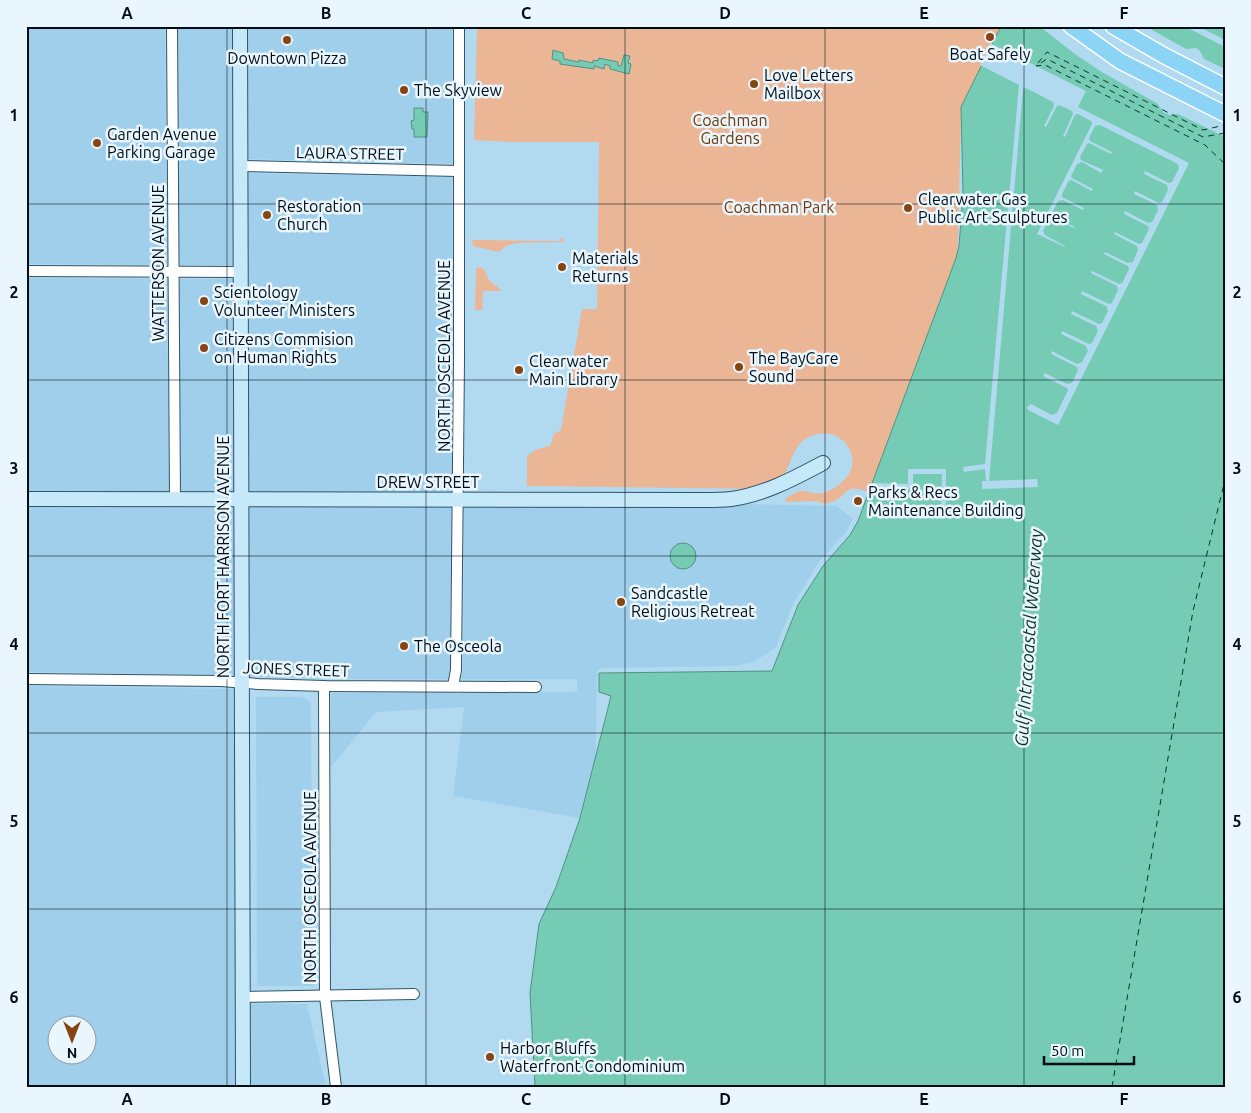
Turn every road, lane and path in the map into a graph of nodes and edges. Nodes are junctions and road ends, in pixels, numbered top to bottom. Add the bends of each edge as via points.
1 (172, 26) edge
2 (240, 26) edge
3 (459, 26) edge
4 (1070, 26) edge
5 (1113, 26) edge
6 (1225, 87) edge
7 (1225, 114) edge
8 (240, 166) junction
9 (458, 170) junction
10 (26, 271) edge
11 (173, 272) junction
12 (240, 272) junction
13 (823, 463) dead end
14 (26, 498) edge
15 (175, 499) junction
16 (241, 499) junction
17 (458, 499) junction
18 (26, 679) edge
19 (241, 682) junction
20 (324, 686) junction
21 (453, 686) junction
22 (536, 687) dead end
23 (414, 994) dead end
24 (242, 997) junction
25 (325, 997) junction
26 (243, 1087) edge
27 (336, 1087) edge

1 - 11 street, WATTERSON AVENUE
2 - 8 street, NORTH FORT HARRISON AVENUE
3 - 9 street, NORTH OSCEOLA AVENUE
4 - 7 main road via 1120,61
5 - 6 main road
8 - 9 street, LAURA STREET
8 - 12 street, NORTH FORT HARRISON AVENUE
9 - 17 street, NORTH OSCEOLA AVENUE
10 - 11 street
11 - 12 street
11 - 15 street, WATTERSON AVENUE
12 - 16 street, NORTH FORT HARRISON AVENUE
13 - 17 street, DREW STREET via 758,492 732,499
14 - 15 street, DREW STREET
15 - 16 street, DREW STREET
16 - 17 street, DREW STREET
16 - 19 street, NORTH FORT HARRISON AVENUE
17 - 21 street, NORTH OSCEOLA AVENUE via 456,670
18 - 19 street, JONES STREET
19 - 20 street, JONES STREET
19 - 24 street, NORTH FORT HARRISON AVENUE
20 - 21 street, JONES STREET
20 - 25 street, NORTH OSCEOLA AVENUE
21 - 22 street, JONES STREET
23 - 25 street
24 - 25 street
24 - 26 street, NORTH FORT HARRISON AVENUE
25 - 27 street, NORTH OSCEOLA AVENUE

